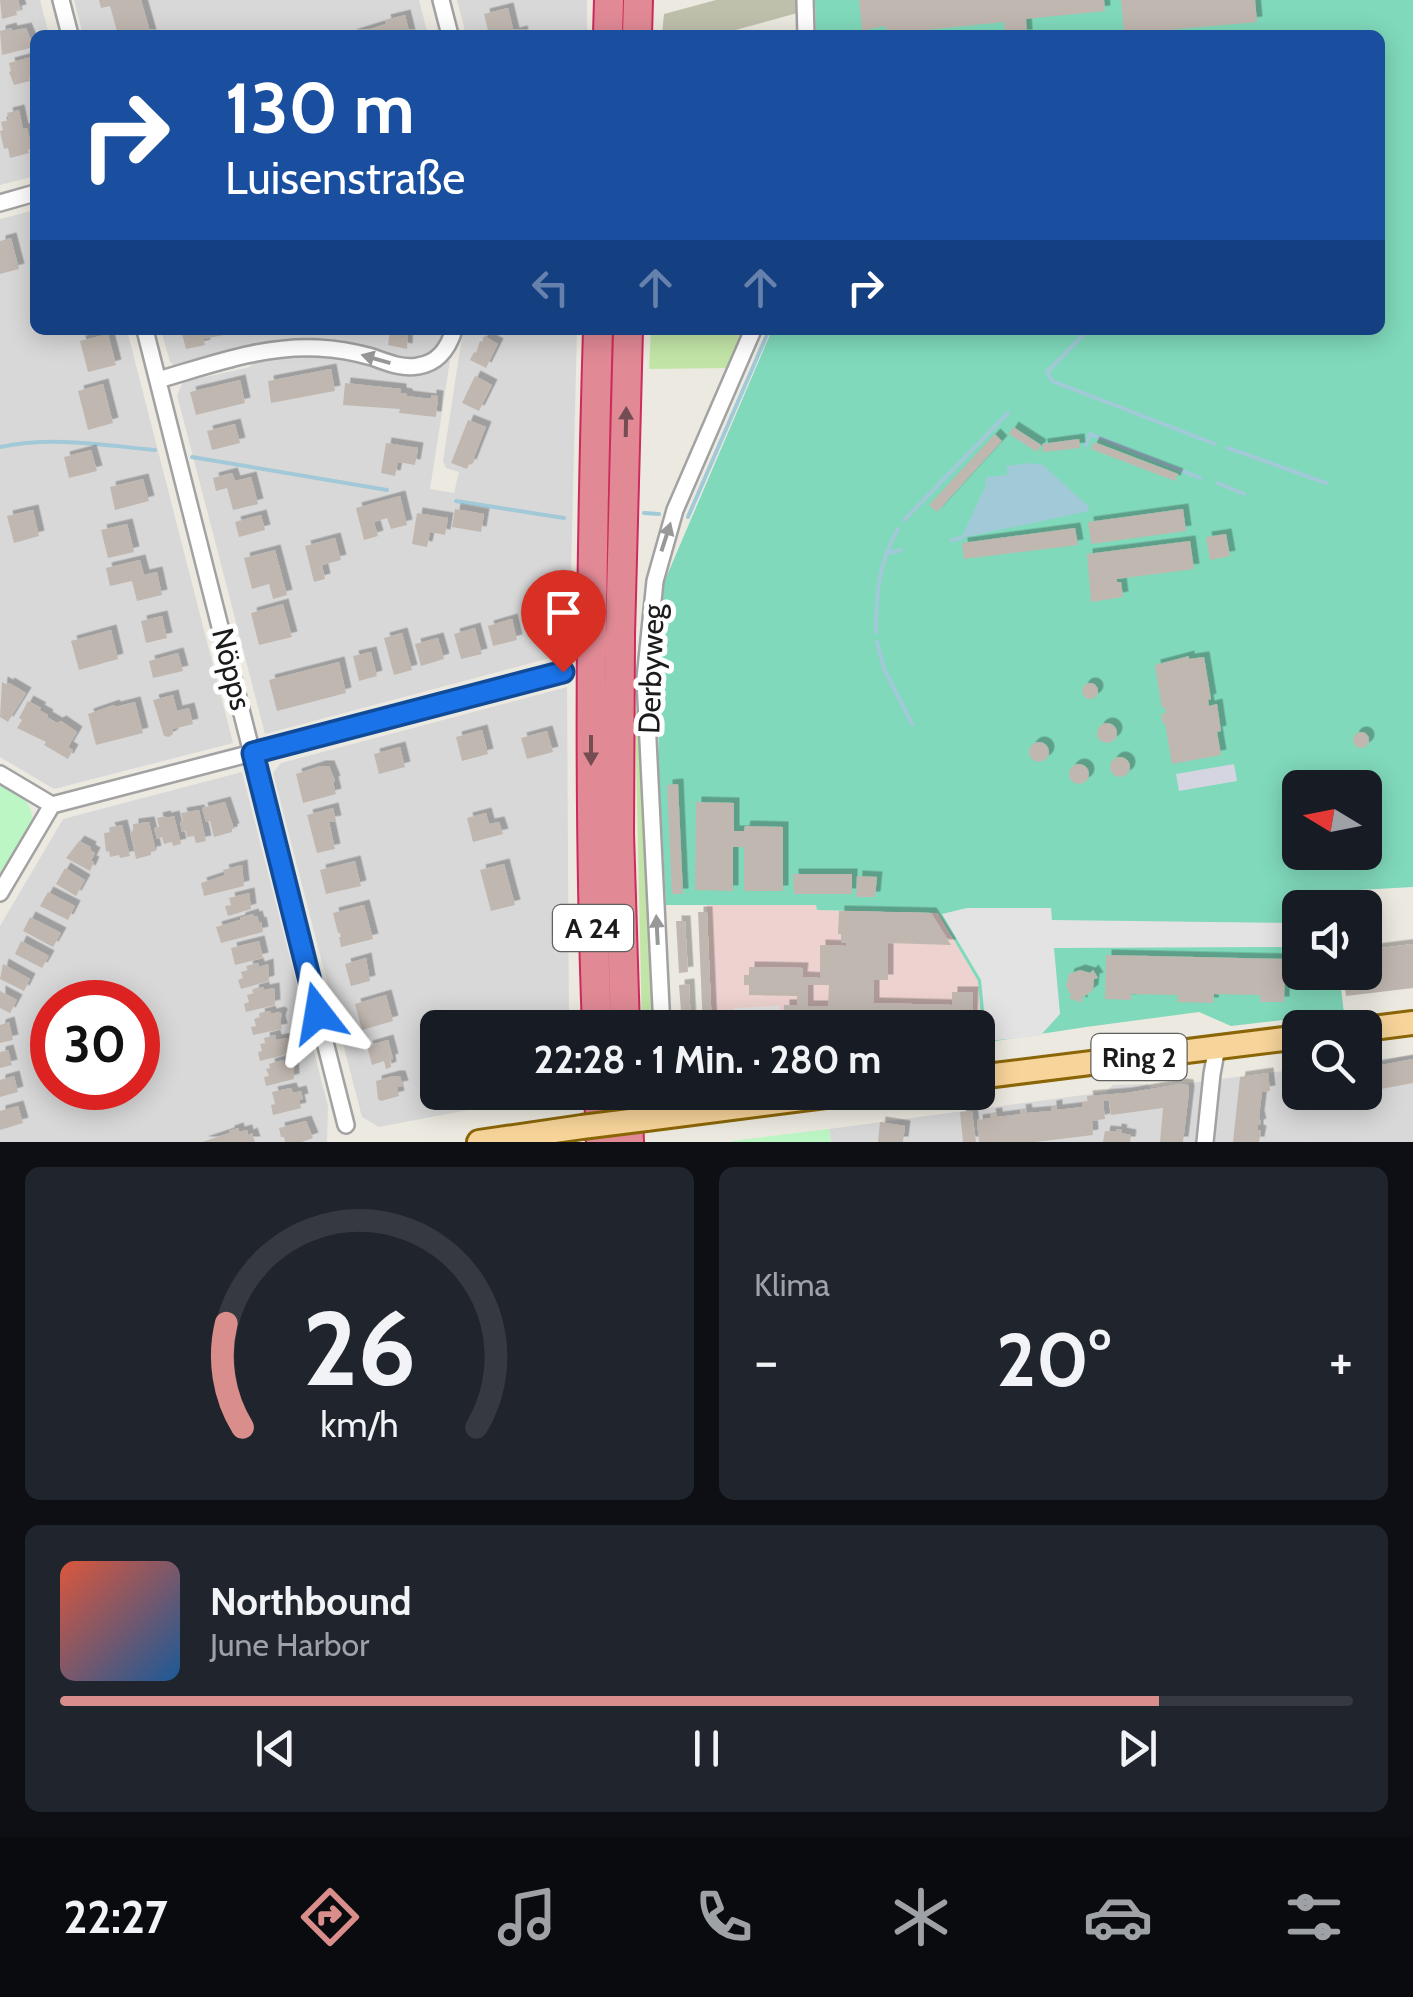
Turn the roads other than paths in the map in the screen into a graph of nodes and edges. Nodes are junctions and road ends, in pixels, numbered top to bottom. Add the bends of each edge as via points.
1 (61, 0) edge
2 (441, 0) edge
3 (609, 0) edge
4 (638, 0) edge
5 (805, 0) edge
6 (69, 30) edge
7 (449, 30) edge
8 (608, 30) edge
9 (637, 30) edge
10 (806, 30) edge
11 (30, 195) edge
12 (0, 202) edge
13 (147, 335) edge
14 (452, 335) edge
15 (598, 335) edge
16 (628, 335) edge
17 (751, 335) edge
18 (158, 380) junction
19 (563, 672) dead end
20 (253, 753) junction
21 (0, 774) edge
22 (52, 805) junction
23 (0, 893) edge
24 (596, 1010) edge
25 (624, 1010) edge
26 (661, 1010) edge
27 (1413, 1023) edge
28 (1382, 1027) edge
29 (1282, 1039) edge
30 (1218, 1047) junction
31 (995, 1076) edge
32 (628, 1110) edge
33 (660, 1110) edge
34 (346, 1125) dead end
35 (591, 1134) edge
36 (479, 1142) edge
37 (629, 1142) edge
38 (1205, 1142) edge

1 - 6 street
2 - 7 street
3 - 8 highway
4 - 9 highway
5 - 10 street
11 - 12 street
13 - 18 street, Nöpps
14 -> 18 street via 446,350 422,366 342,350 290,348
15 -> 24 highway, A 24 via 590,790
25 -> 16 highway, A 24 via 620,634
26 -> 17 street, Derbyweg via 645,679 655,581 675,510
18 - 20 street, Nöpps
19 - 20 street
20 - 22 street
20 - 34 street, Nöpps
21 - 22 street
22 - 23 street
27 - 28 main road
29 - 30 main road, Ring 2
30 - 31 main road, Ring 2
30 - 38 street
32 - 37 highway
33 - 35 main road, bridge
35 - 36 main road

